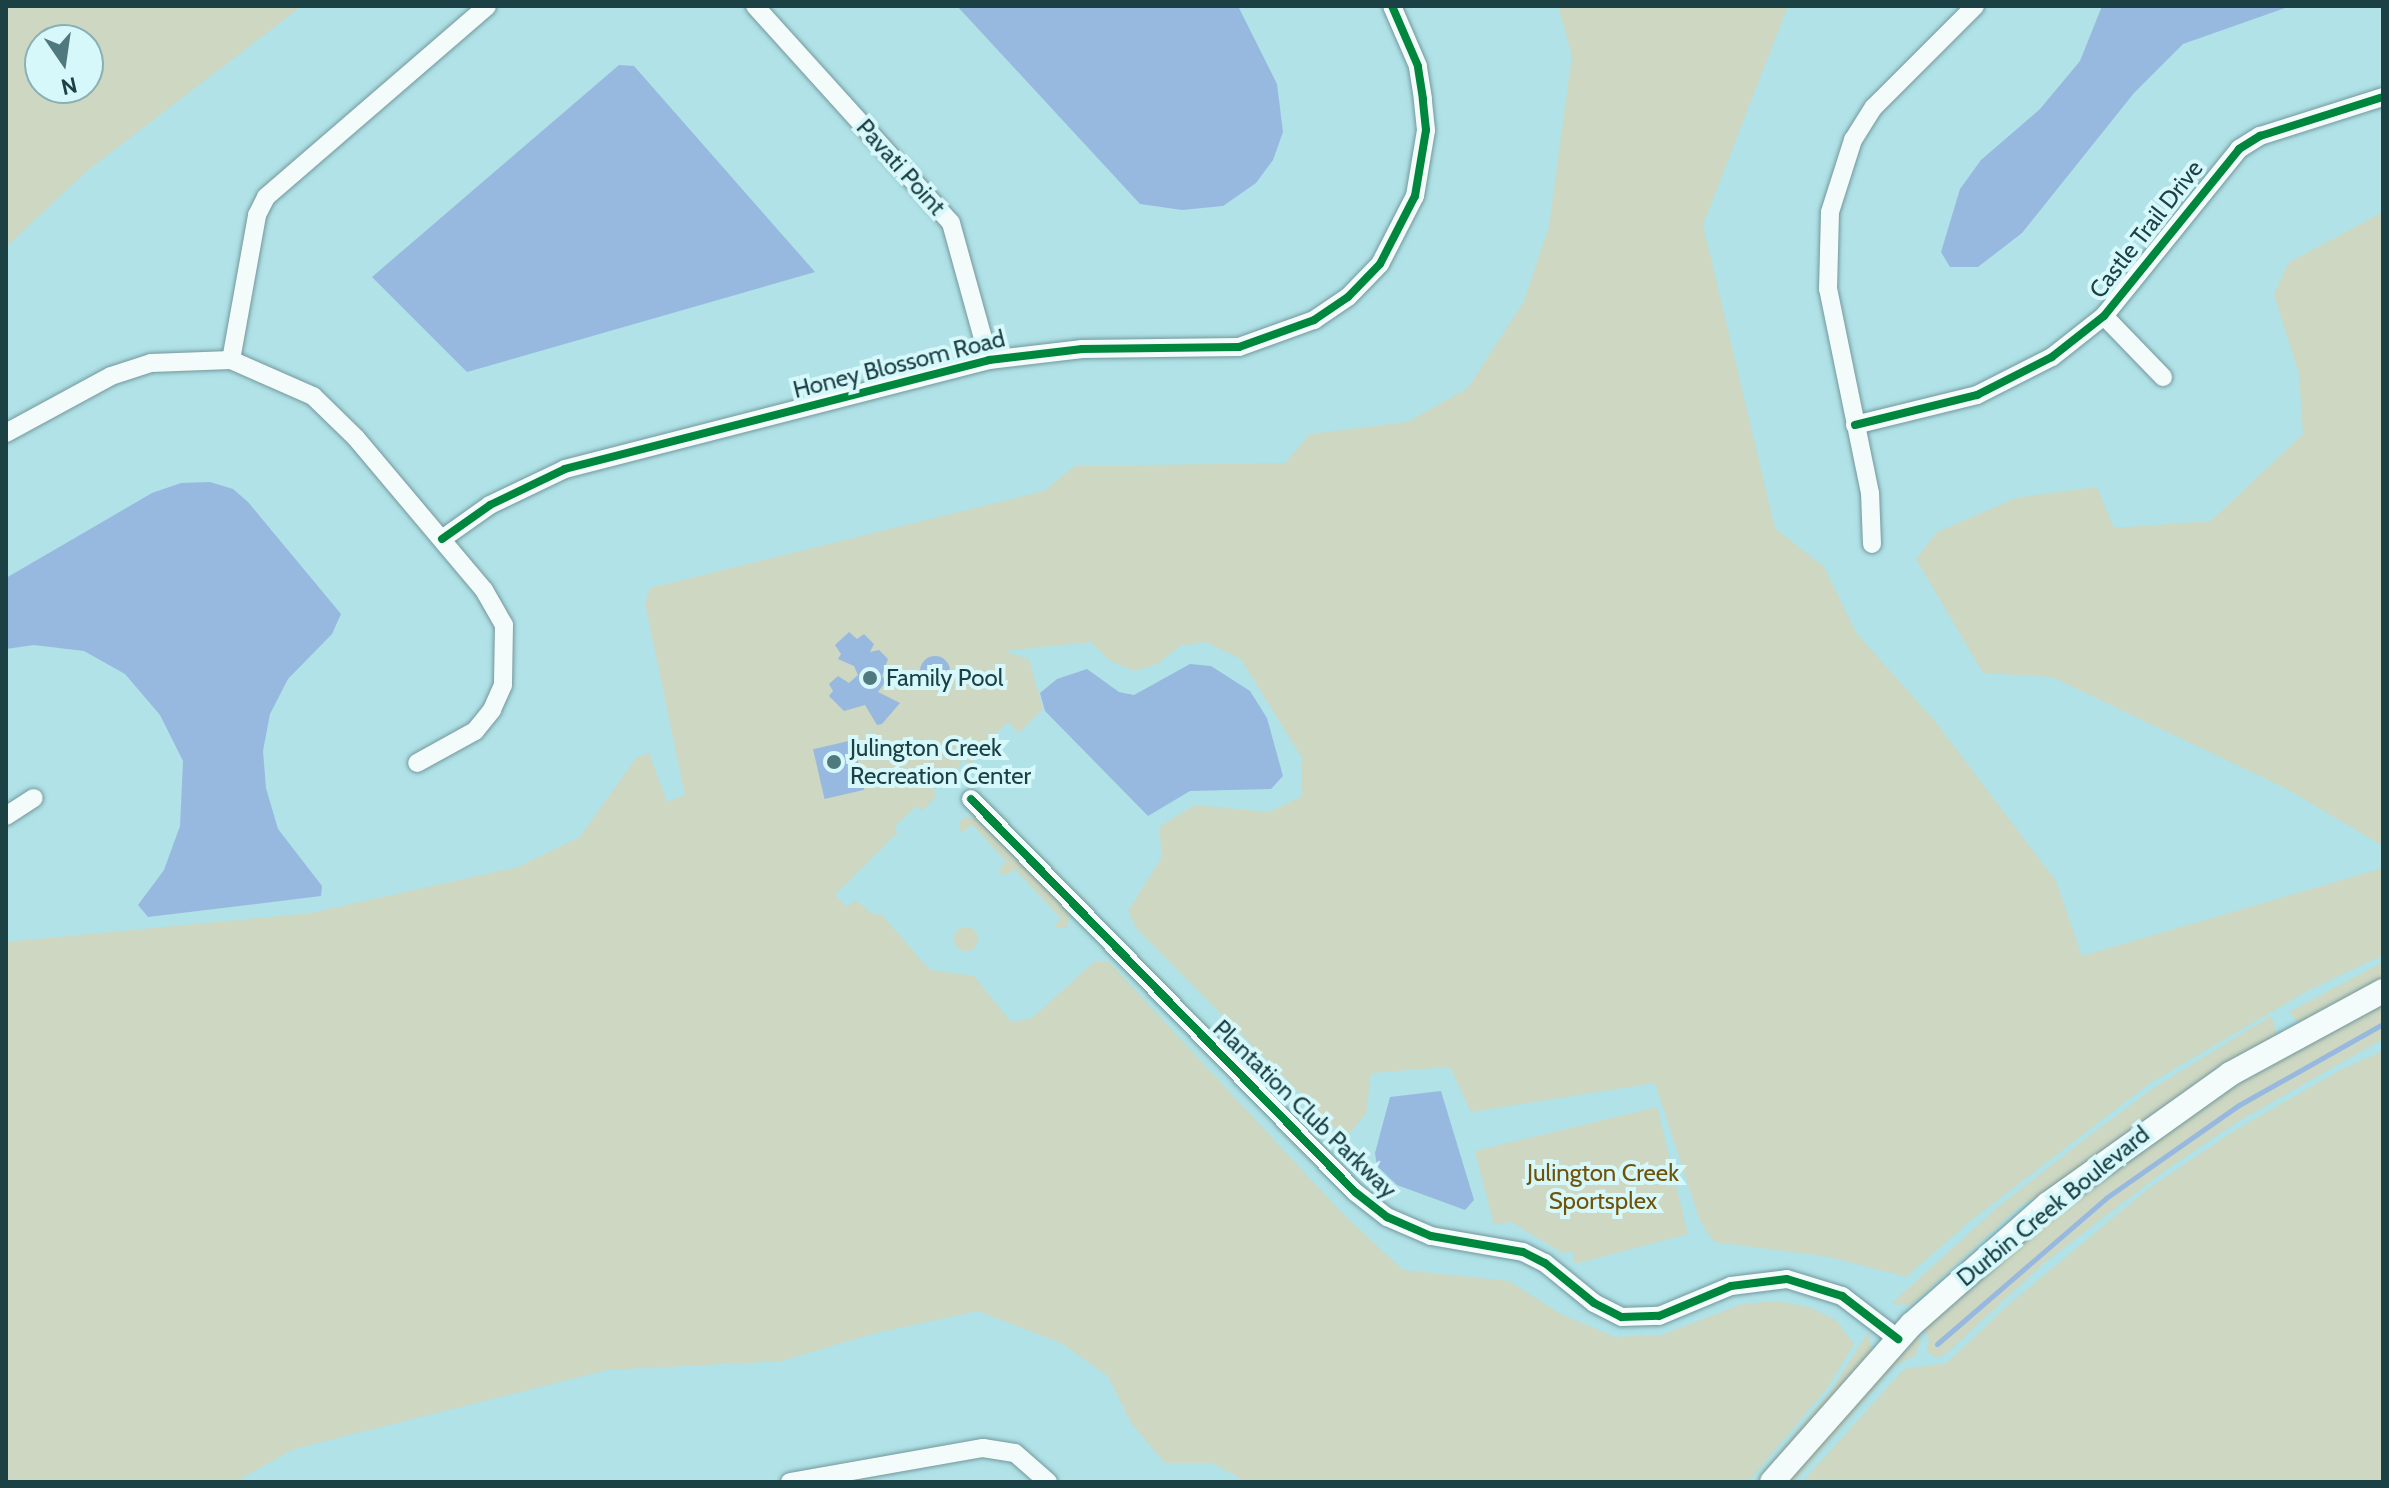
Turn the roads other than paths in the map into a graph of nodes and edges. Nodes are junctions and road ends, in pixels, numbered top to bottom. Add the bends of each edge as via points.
1 (487, 6) edge
2 (755, 6) edge
3 (1392, 6) edge
4 (1975, 6) edge
5 (2383, 97) edge
6 (2104, 316) junction
7 (231, 360) junction
8 (989, 360) junction
9 (2163, 377) dead end
10 (1855, 425) junction
11 (6, 433) edge
12 (442, 539) junction
13 (1872, 544) dead end
14 (417, 763) dead end
15 (34, 798) dead end
16 (971, 799) dead end
17 (6, 816) edge
18 (2383, 991) edge
19 (1898, 1339) junction
20 (790, 1482) edge
21 (1048, 1482) edge
22 (1772, 1482) edge

1 - 7 street via 266,197 257,215
2 - 8 street, Pavati Point via 951,223
3 - 8 street, Honey Blossom Road via 1418,66 1426,130 1423,160 1399,234 1348,297 1284,335 1239,347 1082,349
4 - 10 street via 1874,107 1839,174 1825,246
5 - 6 street, Castle Trail Drive via 2260,136 2239,149
6 - 9 street
6 - 10 street, Castle Trail Drive via 2012,380 1935,407
7 - 11 street via 151,363 111,376
7 - 12 street via 313,396
8 - 12 street, Honey Blossom Road via 565,469 490,505
10 - 13 street via 1871,501
12 - 14 street via 484,590 504,625 503,685 475,731
15 - 17 street
16 - 19 street, Plantation Club Parkway via 1355,1192 1387,1217 1431,1236 1523,1252 1622,1317 1659,1316 1731,1286 1787,1279 1842,1296
18 - 19 street, Durbin Creek Boulevard via 2230,1074 2109,1156 1986,1256
19 - 22 street, Durbin Creek Boulevard
20 - 21 street via 983,1448 1015,1453

